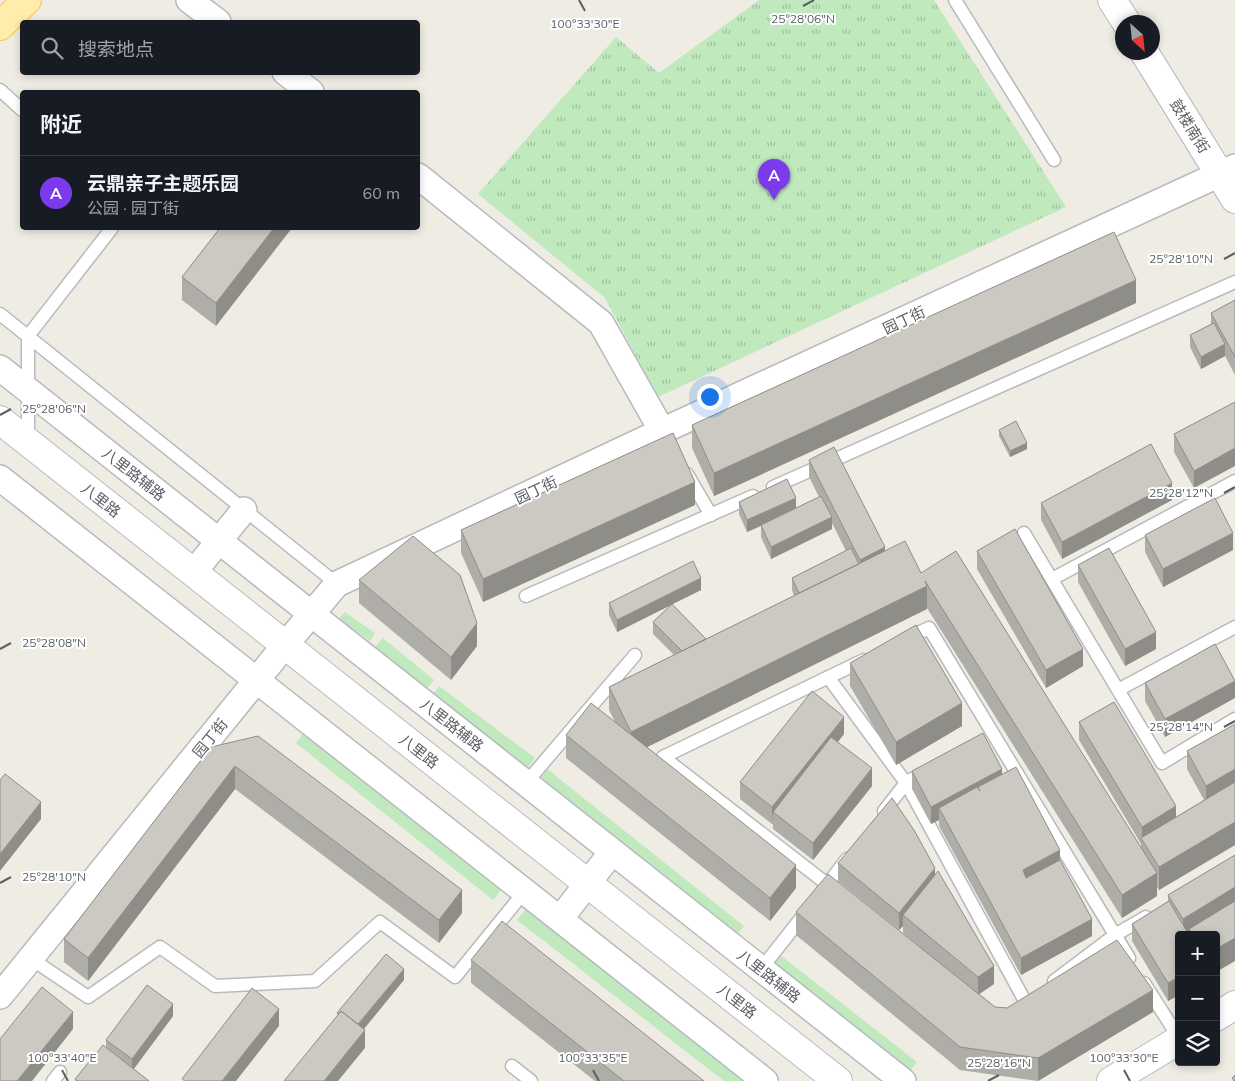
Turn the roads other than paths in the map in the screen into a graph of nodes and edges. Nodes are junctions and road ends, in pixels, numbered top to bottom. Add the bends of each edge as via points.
1 (27, 0) edge
2 (189, 0) edge
3 (955, 0) edge
4 (1112, 0) edge
5 (1122, 15) edge
6 (215, 20) edge
7 (0, 26) edge
8 (1150, 60) edge
9 (289, 75) edge
10 (0, 90) edge
11 (308, 90) edge
12 (20, 108) edge
13 (1054, 160) dead end
14 (1227, 171) edge
15 (420, 178) edge
16 (1235, 199) edge
17 (110, 230) edge
18 (1235, 282) edge
19 (0, 314) edge
20 (28, 336) junction
21 (0, 368) edge
22 (28, 391) junction
23 (0, 420) edge
24 (664, 435) junction
25 (28, 442) junction
26 (681, 464) edge
27 (0, 478) edge
28 (1235, 481) edge
29 (244, 510) junction
30 (710, 514) junction
31 (1024, 533) dead end
32 (218, 541) junction
33 (193, 573) junction
34 (1052, 579) junction
35 (337, 584) junction
36 (526, 596) dead end
37 (311, 614) junction
38 (1235, 628) edge
39 (895, 644) edge
40 (285, 645) junction
41 (878, 653) edge
42 (635, 655) dead end
43 (828, 677) junction
44 (257, 680) junction
45 (1118, 690) junction
46 (1235, 719) edge
47 (921, 773) edge
48 (526, 783) junction
49 (906, 783) junction
50 (876, 822) edge
51 (858, 845) edge
52 (612, 852) junction
53 (587, 884) junction
54 (827, 884) junction
55 (524, 892) junction
56 (843, 896) edge
57 (1158, 910) edge
58 (560, 919) junction
59 (1114, 935) junction
60 (30, 958) junction
61 (761, 969) junction
62 (0, 996) edge
63 (1235, 1005) edge
64 (1220, 1014) edge
65 (1175, 1033) edge
66 (1175, 1042) edge
67 (512, 1066) dead end
68 (531, 1081) edge
69 (765, 1081) edge
70 (838, 1081) edge
71 (903, 1081) edge
72 (1112, 1081) edge

1 - 7 main road
2 - 6 street
3 - 13 lane
4 - 5 main road
8 - 14 main road, 鼓楼南街
9 - 11 street
10 - 12 lane
14 - 16 main road, 鼓楼南街
14 - 24 street, 园丁街
15 - 24 street via 601,323
17 - 20 lane
18 - 30 lane
19 - 20 lane
20 - 22 lane
20 - 29 lane
21 - 22 street, 八里路辅路
22 - 25 lane
22 - 32 street, 八里路辅路
23 - 25 main road, 八里路
24 - 35 street, 园丁街
25 - 33 main road, 八里路
26 - 30 lane
27 - 44 street
28 - 34 lane
29 - 32 street
29 - 35 lane
30 - 36 lane
31 - 34 lane
32 - 33 street
32 - 37 street, 八里路辅路
33 - 40 main road, 八里路
34 - 45 lane
35 - 37 street, 园丁街
37 - 40 street, 园丁街
37 - 48 street, 八里路辅路
38 - 45 lane
39 - 59 lane via 929,628 986,731
40 - 44 street, 园丁街
40 - 53 main road, 八里路
41 - 43 lane
42 - 48 lane
43 - 49 lane
43 - 54 lane via 663,757
44 - 55 street
44 - 60 street, 园丁街
45 - 46 lane via 1162,763
47 - 49 lane
48 - 52 street, 八里路辅路
49 - 50 lane
49 - 59 lane via 1029,1000
51 - 54 lane
52 - 53 street
52 - 61 street, 八里路辅路
53 - 58 street
53 - 70 main road, 八里路
54 - 56 lane
54 - 61 lane
55 - 58 street
55 - 60 lane via 455,977 380,922 315,981 215,986 160,947 88,997
57 - 59 lane
58 - 69 street
59 - 65 lane
60 - 62 street, 园丁街
61 - 71 street, 八里路辅路
63 - 64 main road
66 - 72 main road
67 - 68 lane

